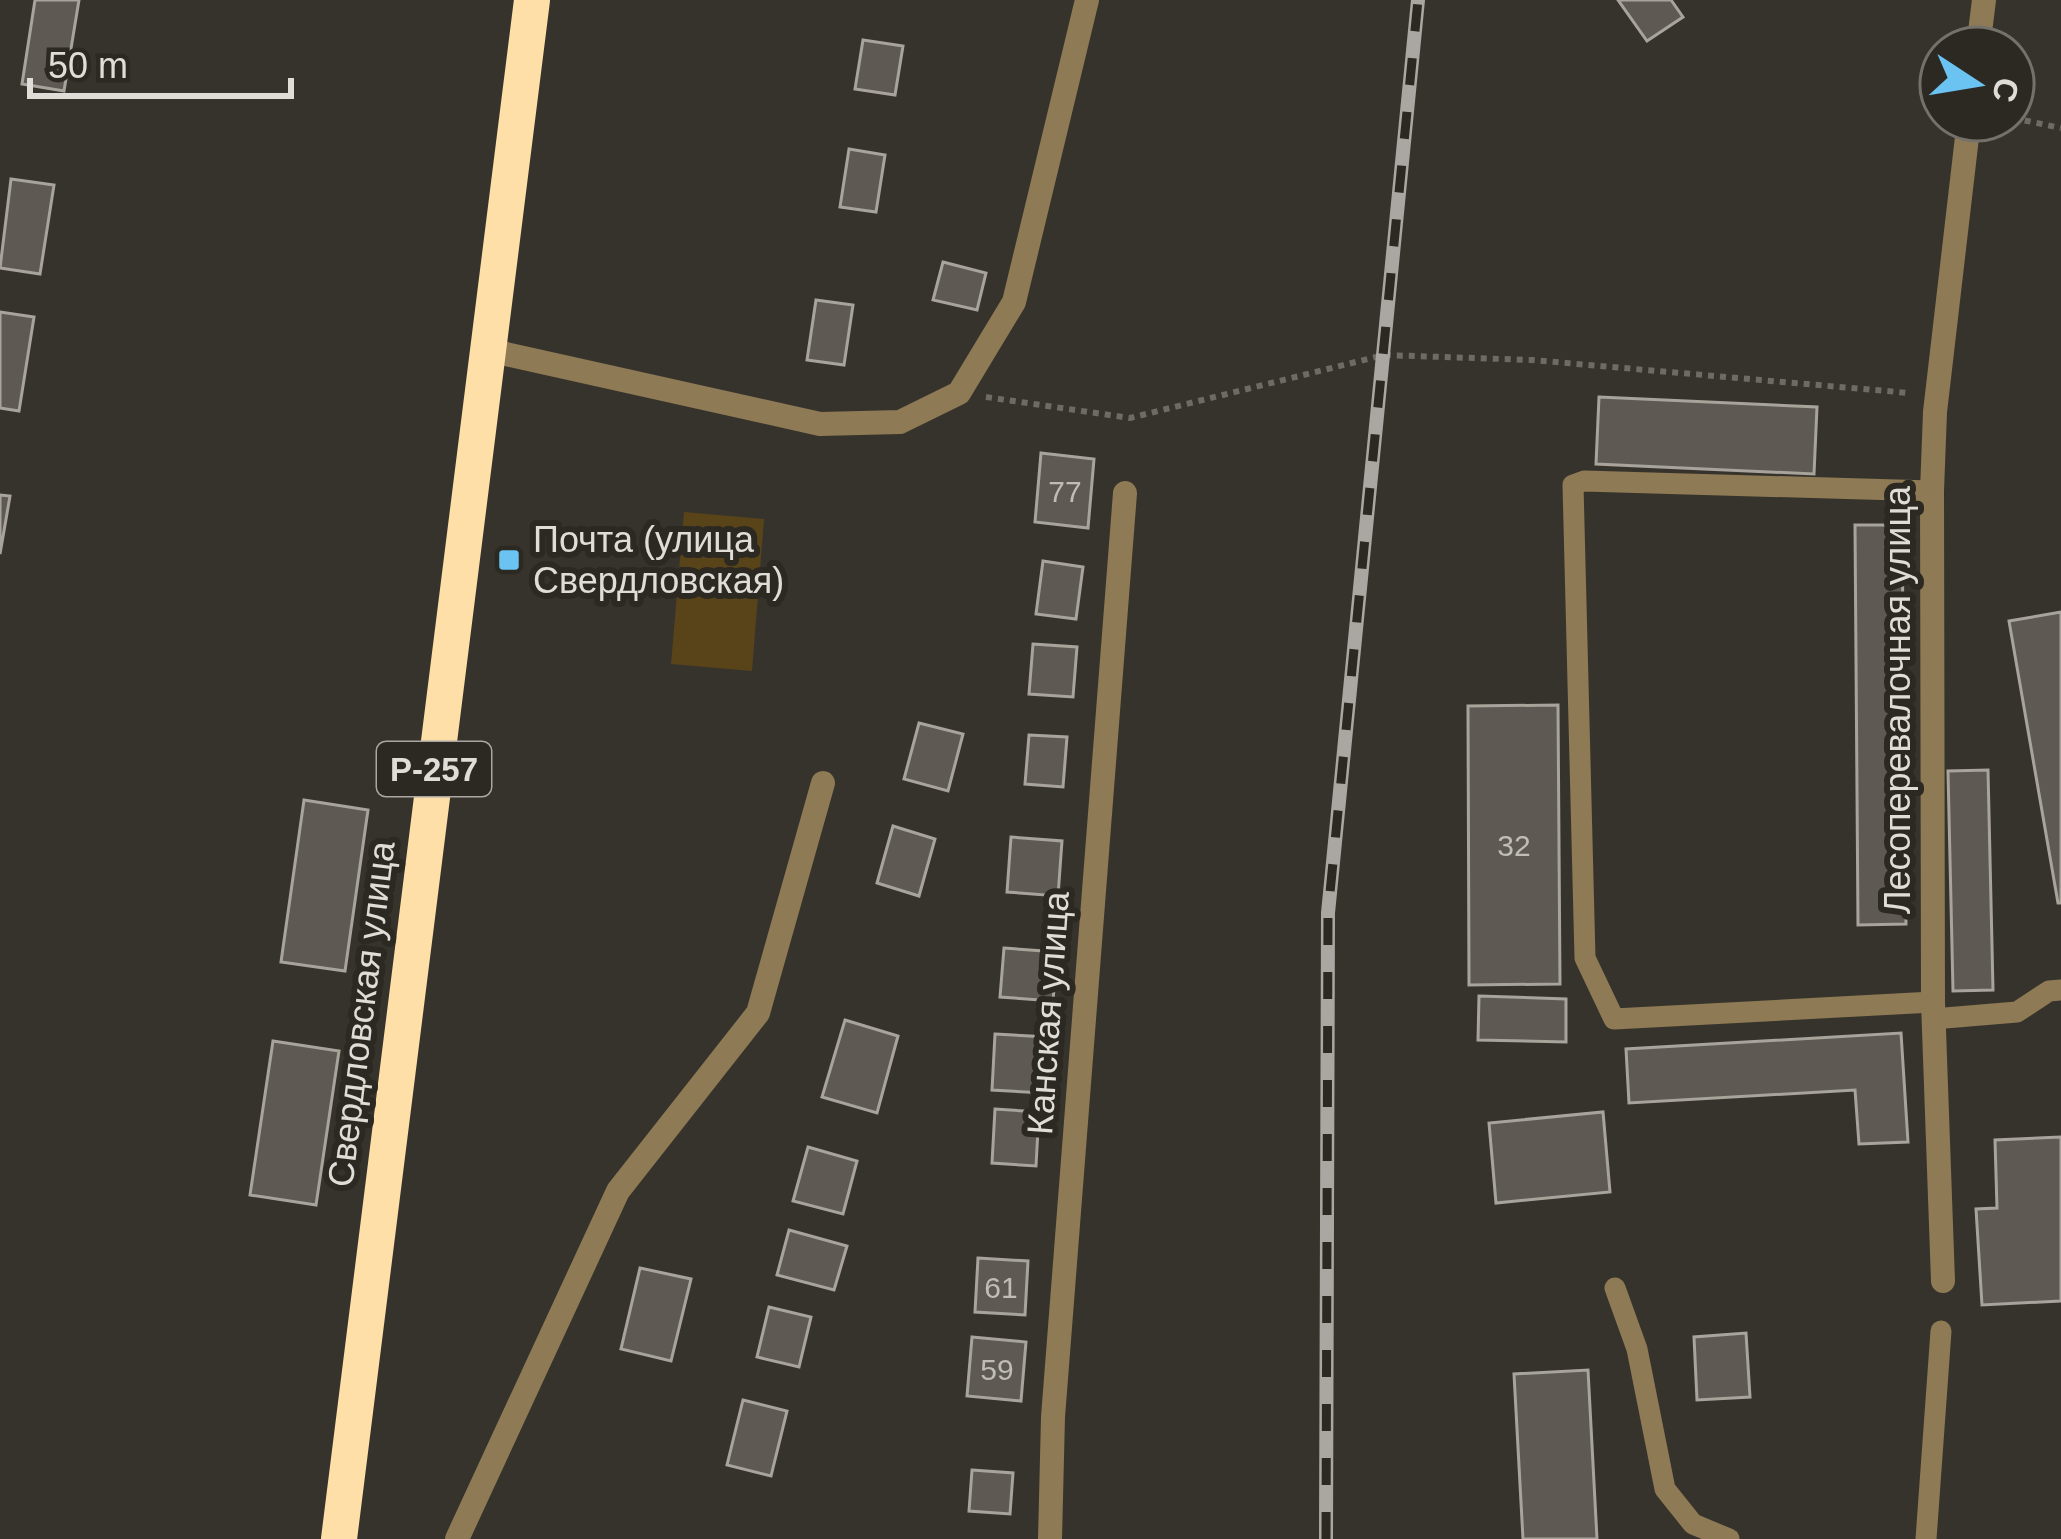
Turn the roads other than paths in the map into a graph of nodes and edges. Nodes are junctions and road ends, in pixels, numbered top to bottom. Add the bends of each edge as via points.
1 (532, 0) edge
2 (1087, 0) edge
3 (1966, 144) edge
4 (488, 350) junction
5 (1932, 490) junction
6 (1125, 493) dead end
7 (823, 783) dead end
8 (2061, 990) edge
9 (1933, 1010) junction
10 (1943, 1281) dead end
11 (1615, 1288) dead end
12 (1941, 1330) dead end
13 (338, 1539) edge
14 (457, 1539) edge
15 (1049, 1539) edge
16 (1729, 1539) edge
17 (1926, 1539) edge

1 - 4 highway, Свердловская улица / Р-257
2 - 4 street via 1014,302 959,393 900,422 820,424
3 - 5 street, Лесоперевалочная улица
4 - 13 highway, Свердловская улица / Р-257
5 - 9 street, Лесоперевалочная улица
5 - 9 lane via 1574,485 1585,958 1613,1019
6 - 15 street, Канская улица
7 - 14 street via 758,1013 619,1191
8 - 9 lane via 2017,1012
9 - 10 street, Лесоперевалочная улица
11 - 16 lane via 1665,1489 1693,1524
12 - 17 lane

